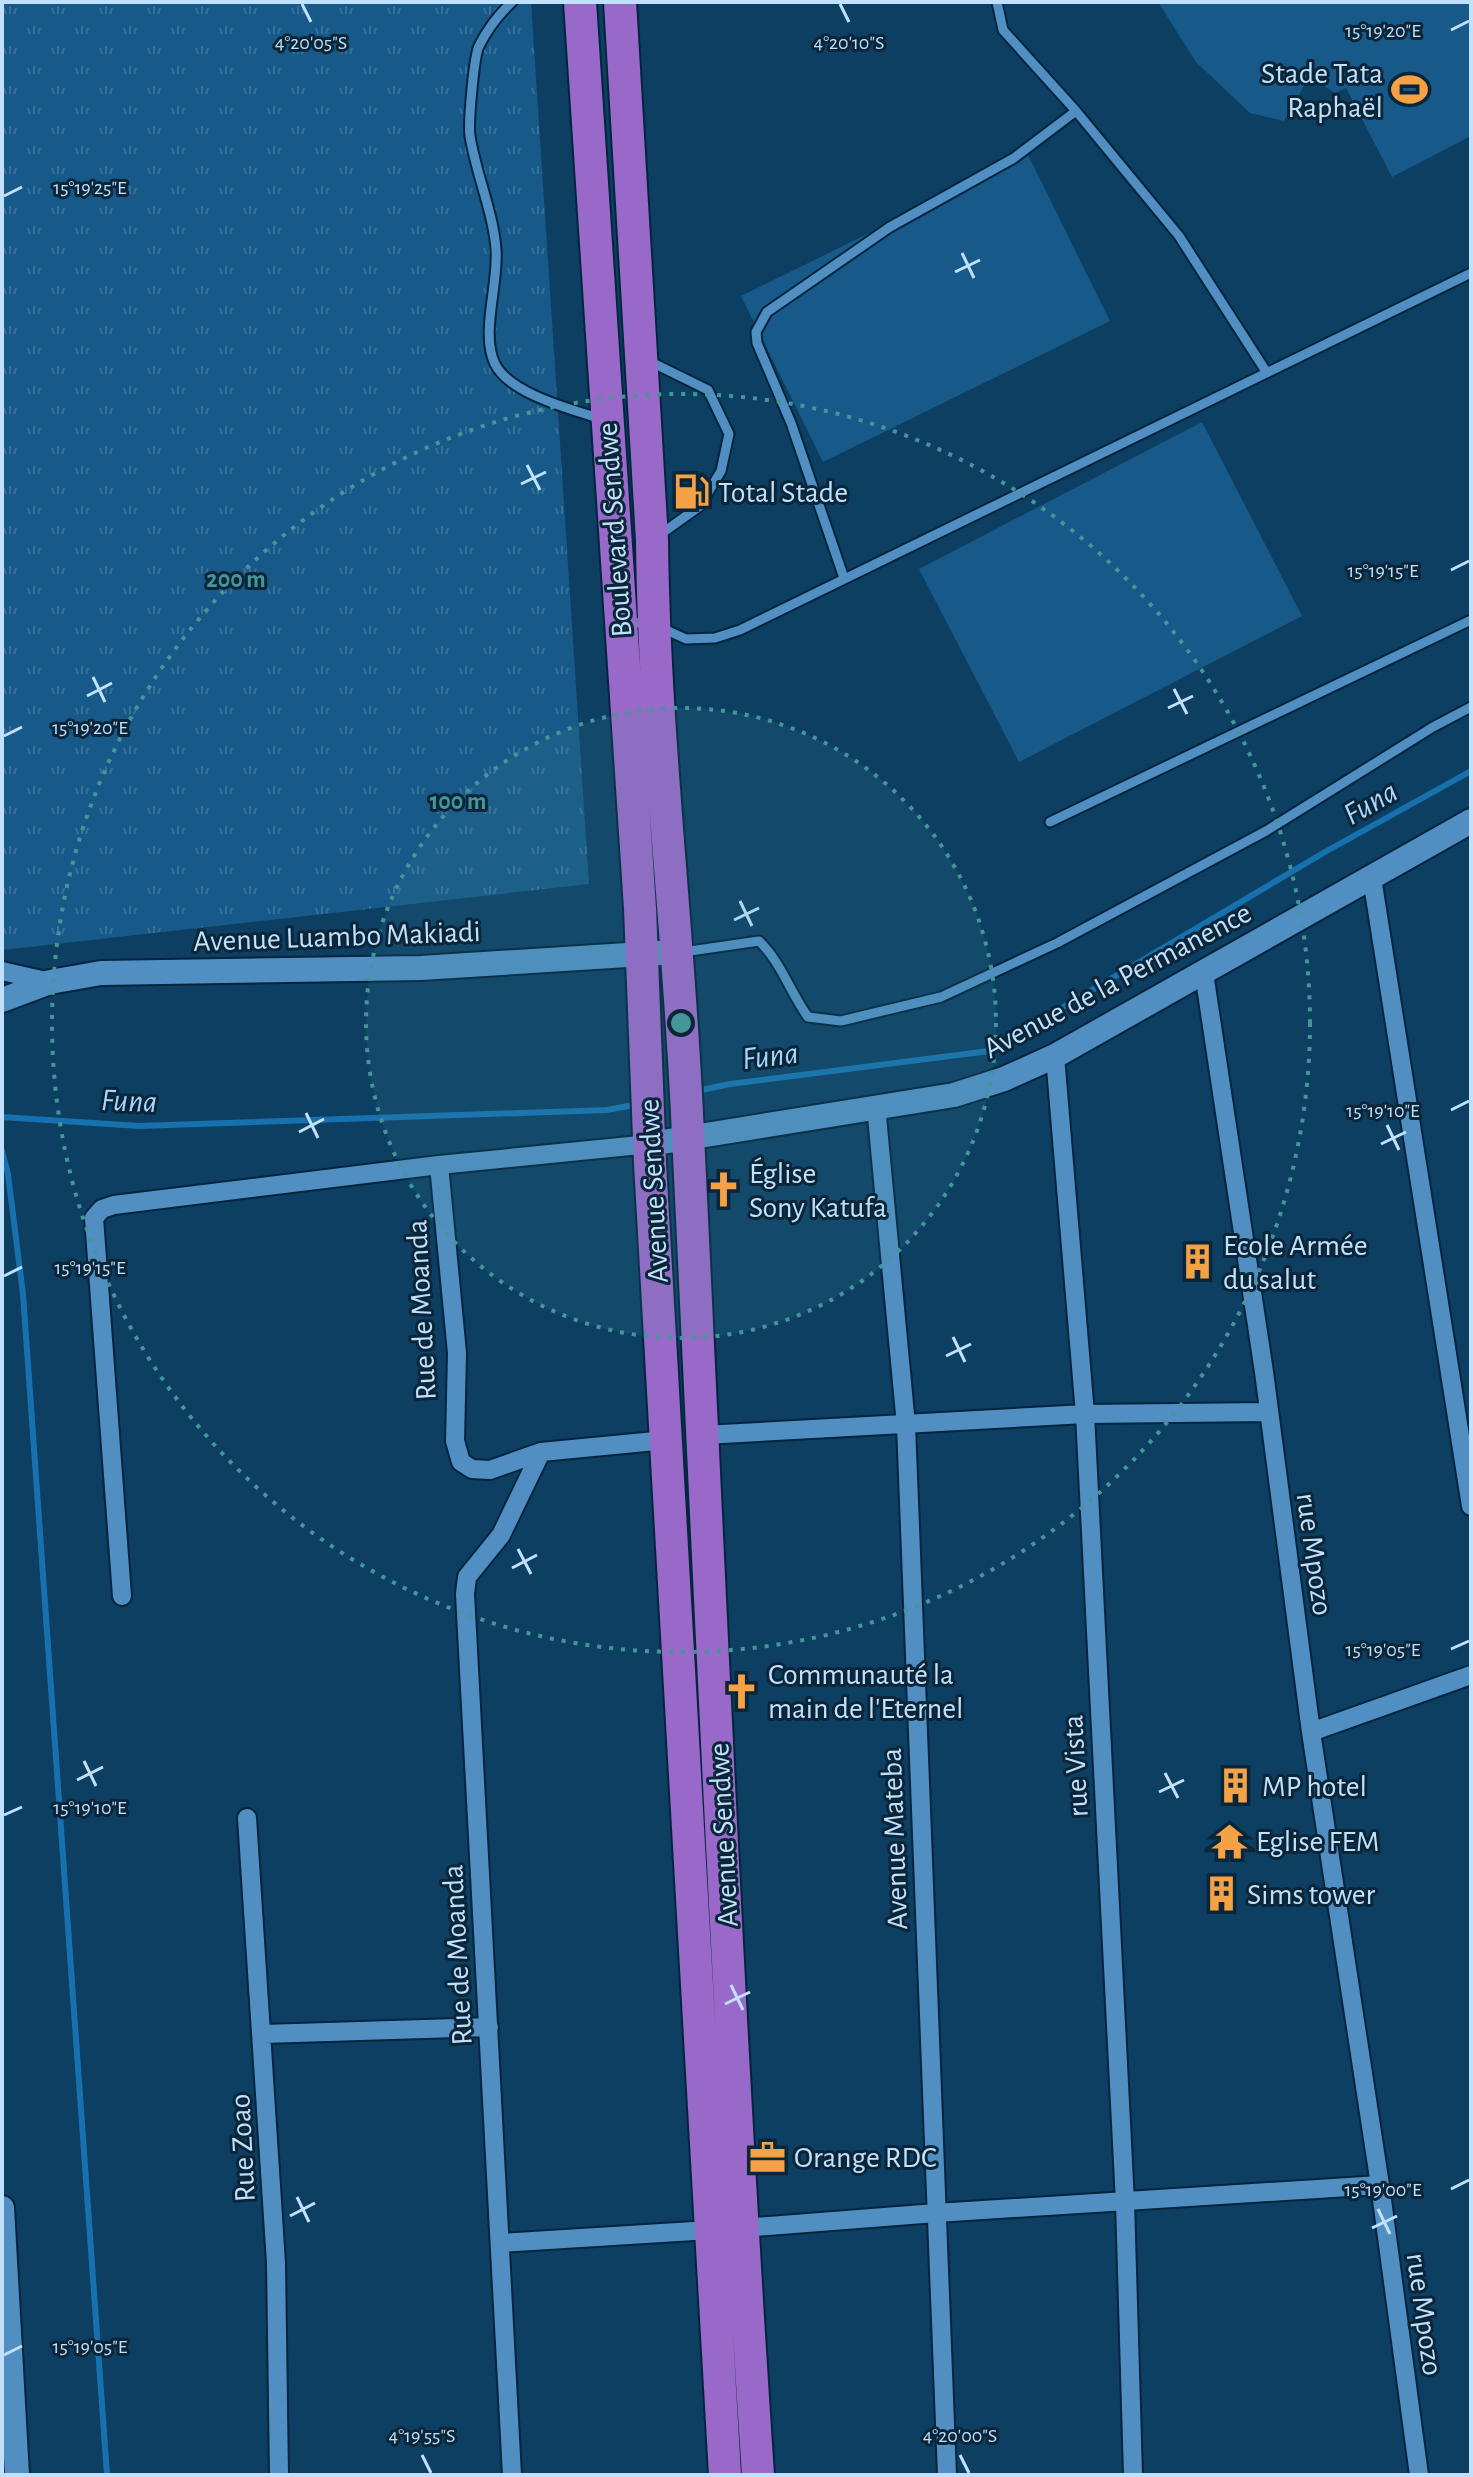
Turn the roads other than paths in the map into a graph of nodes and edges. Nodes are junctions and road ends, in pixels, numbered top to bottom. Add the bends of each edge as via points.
1 (512, 2) edge
2 (580, 2) edge
3 (620, 2) edge
4 (997, 2) edge
5 (1076, 111) junction
6 (1471, 273) edge
7 (641, 357) junction
8 (1267, 373) junction
9 (607, 421) junction
10 (652, 540) junction
11 (844, 578) junction
12 (1471, 620) edge
13 (620, 622) junction
14 (653, 624) junction
15 (1471, 707) edge
16 (1471, 821) edge
17 (1050, 822) dead end
18 (1372, 878) junction
19 (678, 953) junction
20 (641, 954) junction
21 (2, 971) edge
22 (1204, 973) junction
23 (50, 982) junction
24 (2, 1000) edge
25 (682, 1051) joint
26 (1055, 1056) junction
27 (647, 1057) joint
28 (876, 1106) junction
29 (687, 1128) junction
30 (650, 1129) junction
31 (439, 1165) junction
32 (1268, 1412) junction
33 (1085, 1414) junction
34 (906, 1425) junction
35 (703, 1435) junction
36 (666, 1440) junction
37 (541, 1452) junction
38 (1471, 1506) edge
39 (122, 1596) dead end
40 (1471, 1675) edge
41 (1311, 1732) junction
42 (247, 1818) dead end
43 (489, 2027) junction
44 (263, 2034) junction
45 (1380, 2185) junction
46 (1125, 2202) junction
47 (2, 2208) edge
48 (936, 2213) junction
49 (742, 2238) junction
50 (710, 2240) junction
51 (501, 2243) junction
52 (8, 2421) edge
53 (17, 2475) edge
54 (279, 2475) edge
55 (512, 2475) edge
56 (725, 2475) edge
57 (758, 2475) edge
58 (947, 2475) edge
59 (1133, 2475) edge
60 (1419, 2475) edge

1 - 9 lane via 477,49 469,133 496,249 488,344 496,367 518,386 541,400
2 - 9 highway, Boulevard Sendwe
3 - 7 highway, Boulevard Sendwe
4 - 5 lane via 1003,30
5 - 8 lane via 1179,236
5 - 11 lane via 1014,158 890,227 811,280 767,312 756,332
6 - 8 lane
7 - 10 highway, Boulevard Sendwe
7 - 10 lane via 708,390 729,434 721,471 700,506
8 - 11 lane
9 - 13 highway, Boulevard Sendwe
10 - 14 highway, Boulevard Sendwe
11 - 14 lane via 715,638 686,639
12 - 17 lane
13 - 14 lane
13 - 20 highway, Boulevard Sendwe
14 - 19 highway, Boulevard Sendwe
15 - 19 lane via 1266,831 1057,943 941,997 841,1021 808,1017 774,955 759,941
16 - 18 main road, Avenue de la Permanence
18 - 22 main road, Avenue de la Permanence
18 - 38 street
19 - 20 main road, Avenue Luambo Makiadi
19 - 25 highway, Boulevard Sendwe
20 - 23 main road, Avenue Luambo Makiadi via 421,968 101,973
20 - 27 highway, Boulevard Sendwe
21 - 23 street
22 - 26 main road, Avenue de la Permanence
22 - 32 street, rue Mpozo
23 - 24 main road, Avenue Luambo Makiadi
25 - 29 highway, Avenue Sendwe
26 - 28 main road, Avenue de la Permanence via 954,1095
26 - 33 street, rue Vista
27 - 30 highway, Avenue Sendwe
28 - 29 main road, Avenue de la Permanence
28 - 34 street, Avenue Mateba
29 - 30 main road, Avenue de la Permanence
29 - 35 highway, Avenue Sendwe
30 - 31 street, Avenue de la Permanence
30 - 36 highway, Avenue Sendwe
31 - 37 street, Rue de Moanda via 457,1353 455,1441 461,1462 490,1470
31 - 39 street, Avenue de la Permanence via 114,1205 94,1218
32 - 33 street
32 - 41 street, rue Mpozo
33 - 34 street
33 - 46 street, rue Vista
34 - 35 street
34 - 48 street, Avenue Mateba
35 - 49 highway, Avenue Sendwe
36 - 37 street, Rue de Moanda
36 - 50 highway, Avenue Sendwe
37 - 43 street, Rue de Moanda via 501,1535 467,1577 465,1594
40 - 41 street
41 - 45 street, rue Mpozo
42 - 44 street, Rue Zoao
43 - 44 street
43 - 51 street, Rue de Moanda
44 - 54 street, Rue Zoao via 276,2263
45 - 46 street
45 - 60 street, rue Mpozo
46 - 48 street
46 - 59 street, rue Vista
47 - 52 main road
48 - 49 street
48 - 58 street, Avenue Mateba
49 - 50 highway
49 - 57 highway, Avenue Sendwe
50 - 51 street
50 - 56 highway, Avenue Sendwe
51 - 55 street, Rue de Moanda
52 - 53 main road

